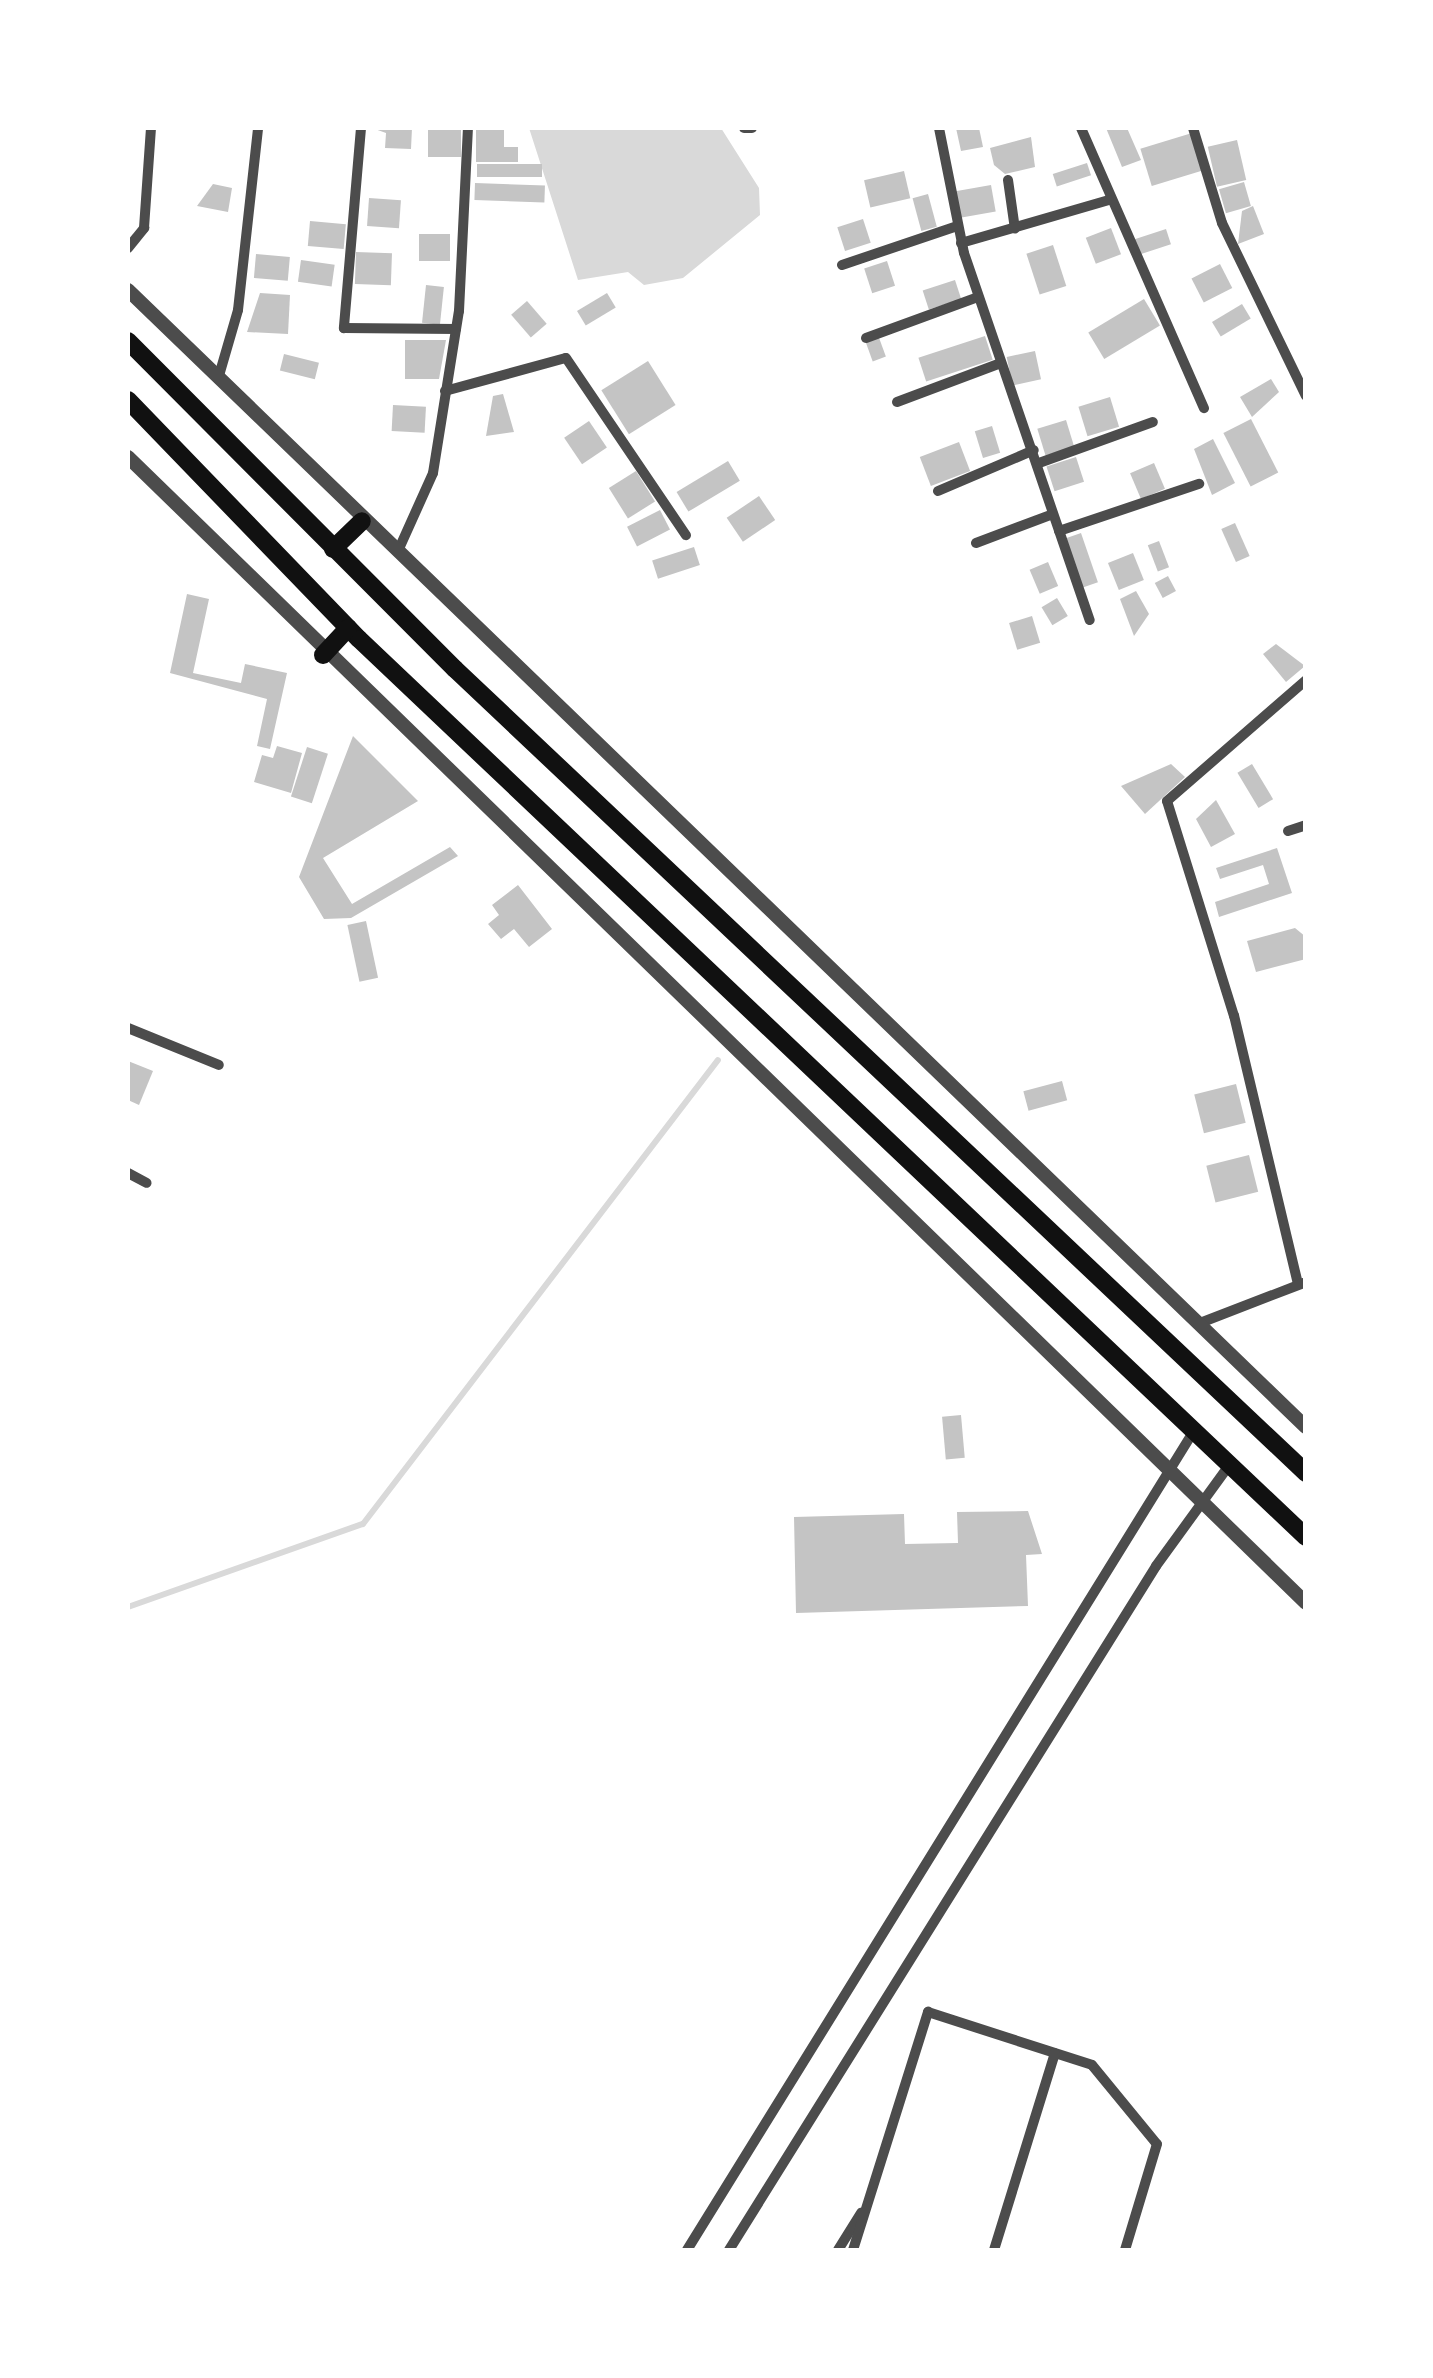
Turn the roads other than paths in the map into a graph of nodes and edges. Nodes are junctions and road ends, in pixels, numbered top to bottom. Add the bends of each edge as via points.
1 (151, 128) edge
2 (258, 128) edge
3 (361, 128) edge
4 (468, 128) edge
5 (744, 128) edge
6 (752, 128) edge
7 (939, 128) edge
8 (1081, 128) edge
9 (1193, 128) edge
10 (1008, 180) dead end
11 (1109, 200) junction
12 (957, 226) junction
13 (1015, 228) junction
14 (961, 243) junction
15 (128, 248) edge
16 (842, 264) dead end
17 (128, 290) edge
18 (978, 297) junction
19 (456, 329) junction
20 (866, 338) dead end
21 (128, 341) edge
22 (1002, 362) junction
23 (218, 379) junction
24 (445, 391) junction
25 (1306, 396) edge
26 (128, 400) edge
27 (897, 402) dead end
28 (1204, 408) dead end
29 (1153, 422) dead end
30 (1034, 450) junction
31 (128, 457) edge
32 (1039, 463) junction
33 (1199, 484) dead end
34 (938, 491) dead end
35 (1053, 514) junction
36 (362, 521) junction
37 (1058, 531) junction
38 (686, 535) dead end
39 (976, 542) dead end
40 (334, 549) junction
41 (398, 551) junction
42 (1090, 620) dead end
43 (348, 628) junction
44 (323, 655) junction
45 (1306, 680) edge
46 (1306, 825) edge
47 (1288, 831) dead end
48 (128, 1028) edge
49 (220, 1066) dead end
50 (128, 1172) edge
51 (147, 1183) dead end
52 (1302, 1283) edge
53 (1200, 1324) junction
54 (1306, 1426) edge
55 (1194, 1429) junction
56 (1230, 1464) junction
57 (1169, 1469) junction
58 (1306, 1473) edge
59 (1204, 1500) junction
60 (1306, 1538) edge
61 (1306, 1603) edge
62 (1055, 2053) junction
63 (870, 2196) junction
64 (687, 2250) edge
65 (729, 2250) edge
66 (838, 2250) edge
67 (854, 2250) edge
68 (994, 2250) edge
69 (1125, 2250) edge

1 - 15 street via 144,228
2 - 23 street via 238,310
3 - 19 street via 344,328
4 - 19 street
5 - 6 street
7 - 12 street
8 - 11 street
9 - 25 street via 1222,223
10 - 13 street
11 - 13 street
11 - 28 street
12 - 14 street
12 - 16 street
13 - 14 street
14 - 18 street
17 - 23 street
18 - 20 street
18 - 22 street
19 - 24 street
21 - 40 highway
22 - 27 street
22 - 30 street
23 - 36 street
24 - 38 street via 566,358
24 - 41 street via 433,473
26 - 43 highway
29 - 32 street
30 - 32 street
30 - 34 street
31 - 44 street
32 - 35 street
33 - 37 street
35 - 37 street
35 - 39 street
36 - 40 highway
36 - 41 street
37 - 42 street
40 - 58 highway
41 - 53 street
43 - 44 highway
43 - 55 highway
44 - 57 street via 870,1172
45 - 52 street via 1166,801 1234,1016
46 - 47 street
48 - 49 street
50 - 51 street
52 - 53 street
53 - 54 street
55 - 56 highway
55 - 57 street
56 - 59 street
56 - 60 highway
57 - 59 street
57 - 64 street
59 - 61 street
59 - 65 street
62 - 63 street via 928,2012
62 - 68 street
62 - 69 street via 1092,2065 1157,2144
63 - 66 street
63 - 67 street

